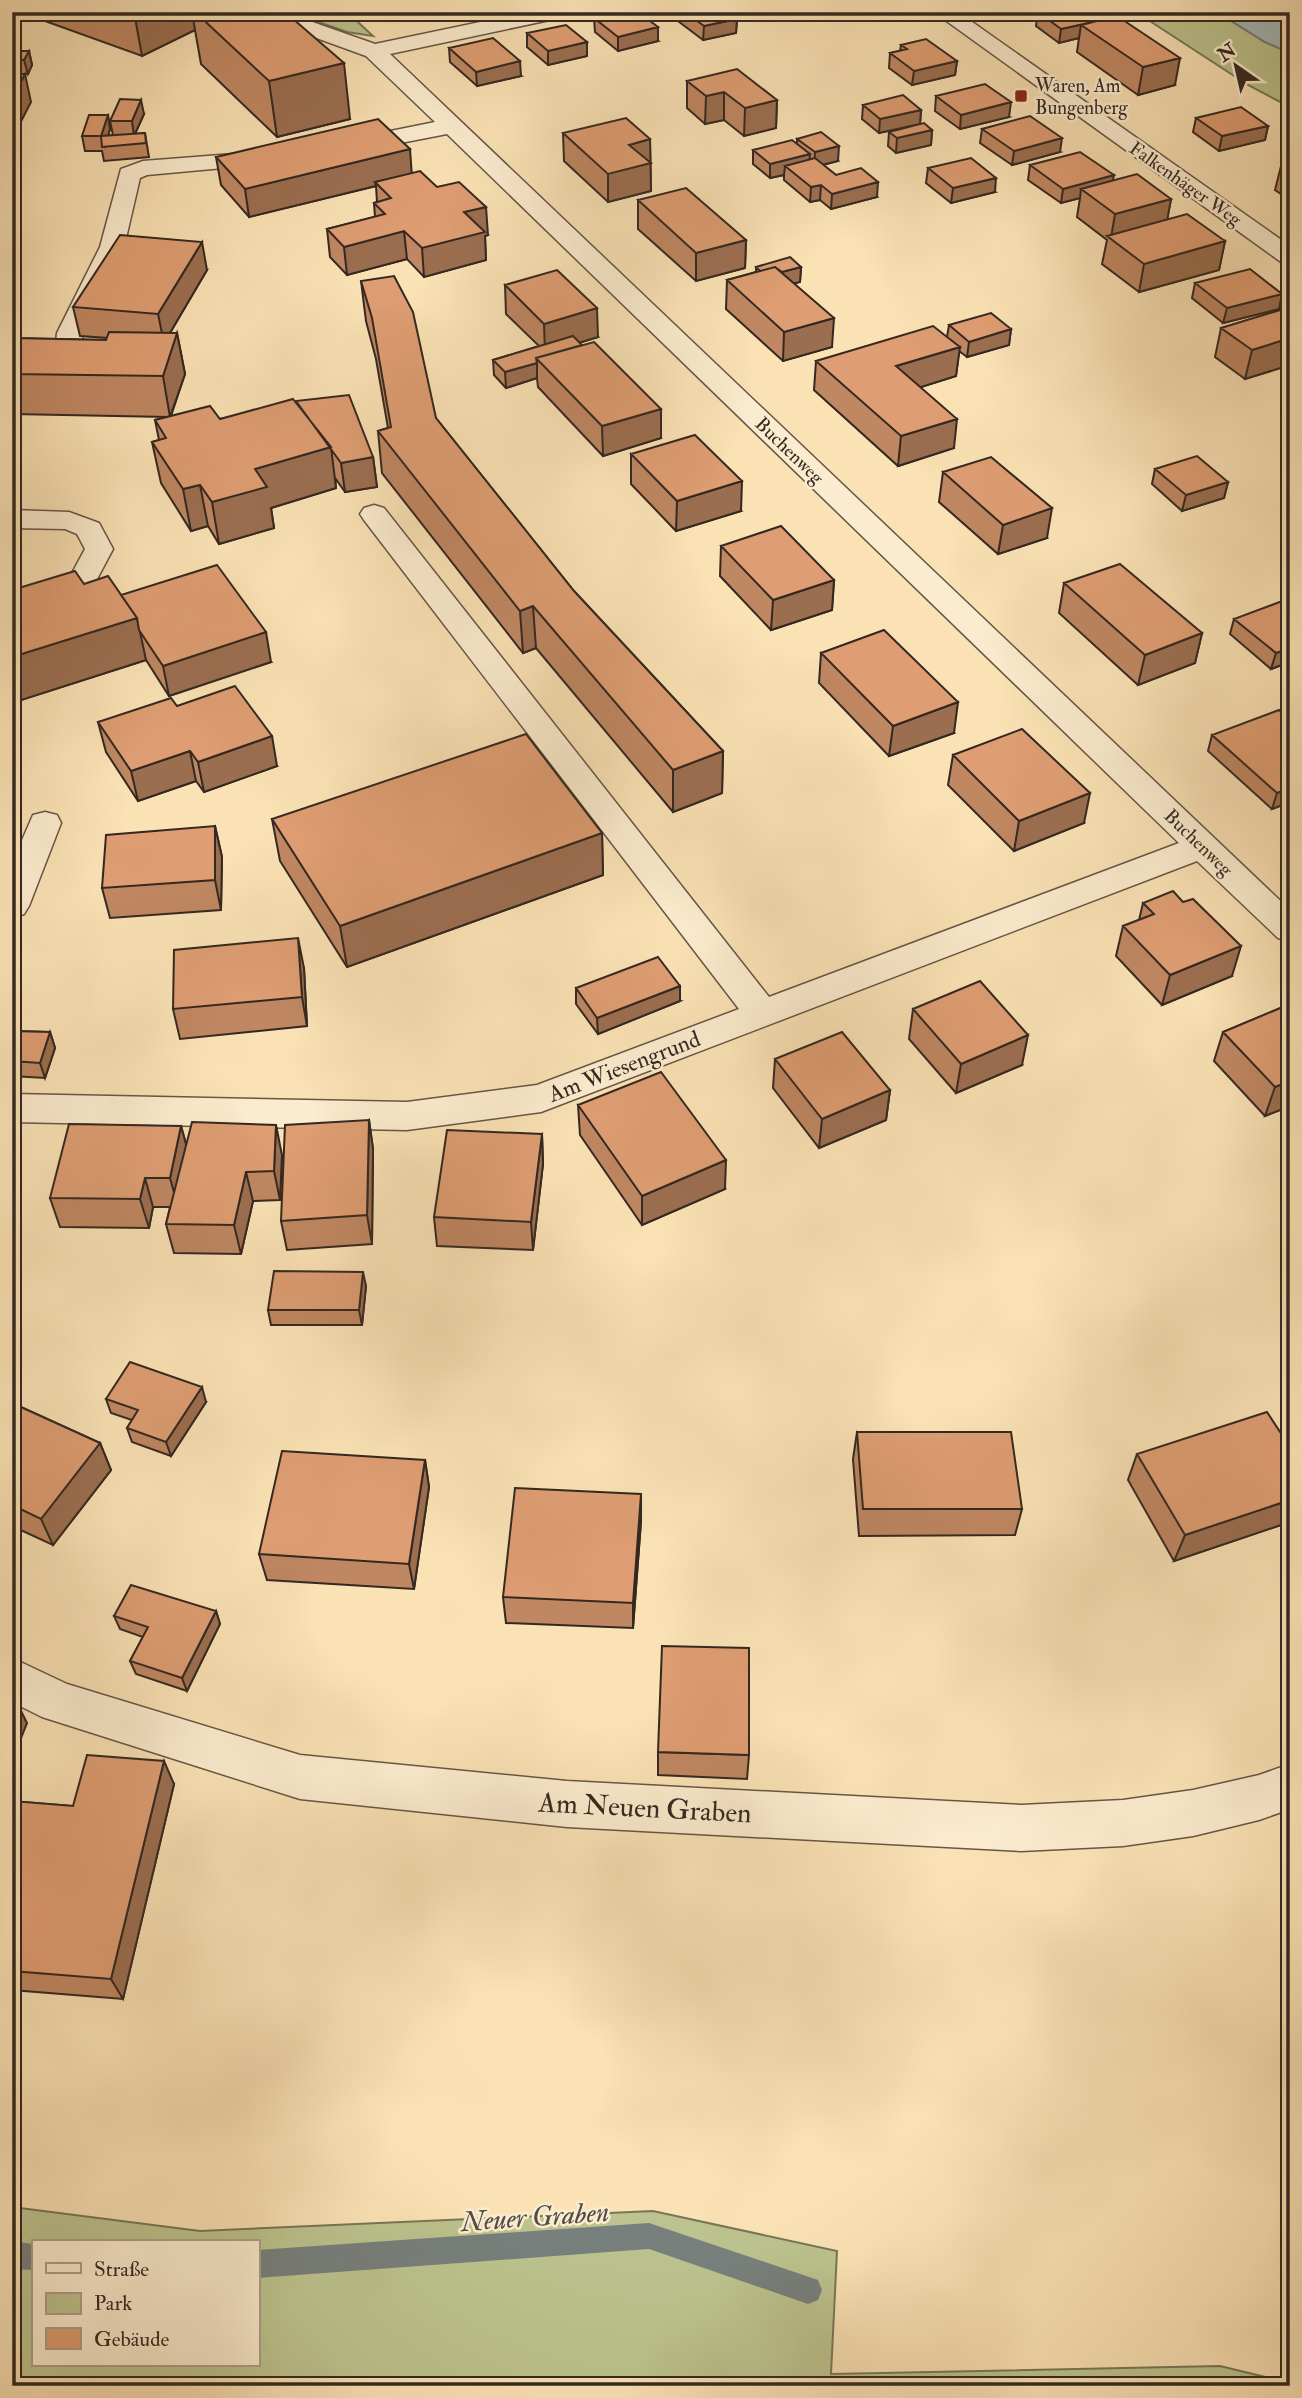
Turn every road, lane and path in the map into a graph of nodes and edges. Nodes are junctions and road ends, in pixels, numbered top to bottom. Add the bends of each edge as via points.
1 (263, 12) edge
2 (558, 12) edge
3 (944, 12) edge
4 (374, 51) junction
5 (451, 125) junction
6 (327, 151) edge
7 (300, 156) edge
8 (1290, 257) edge
9 (66, 370) edge
10 (374, 514) dead end
11 (12, 519) edge
12 (86, 575) dead end
13 (45, 824) dead end
14 (1203, 846) junction
15 (12, 906) edge
16 (1290, 930) edge
17 (762, 1013) junction
18 (12, 1108) edge
19 (12, 1679) edge
20 (1290, 1786) edge

1 - 4 street, Buchenweg
2 - 4 street
3 - 8 street, Falkenhäger Weg
4 - 5 street, Buchenweg
5 - 6 street
5 - 14 street, Buchenweg
7 - 9 street via 143,168 129,174 112,247 70,333
10 - 17 street
11 - 12 street via 69,521 89,529 99,549
13 - 15 street
14 - 16 street, Buchenweg
14 - 17 street, Am Wiesengrund
17 - 18 street, Am Wiesengrund via 541,1098 407,1116
19 - 20 street, Am Neuen Graben via 58,1702 300,1777 567,1804 1021,1828 1080,1827 1220,1808

